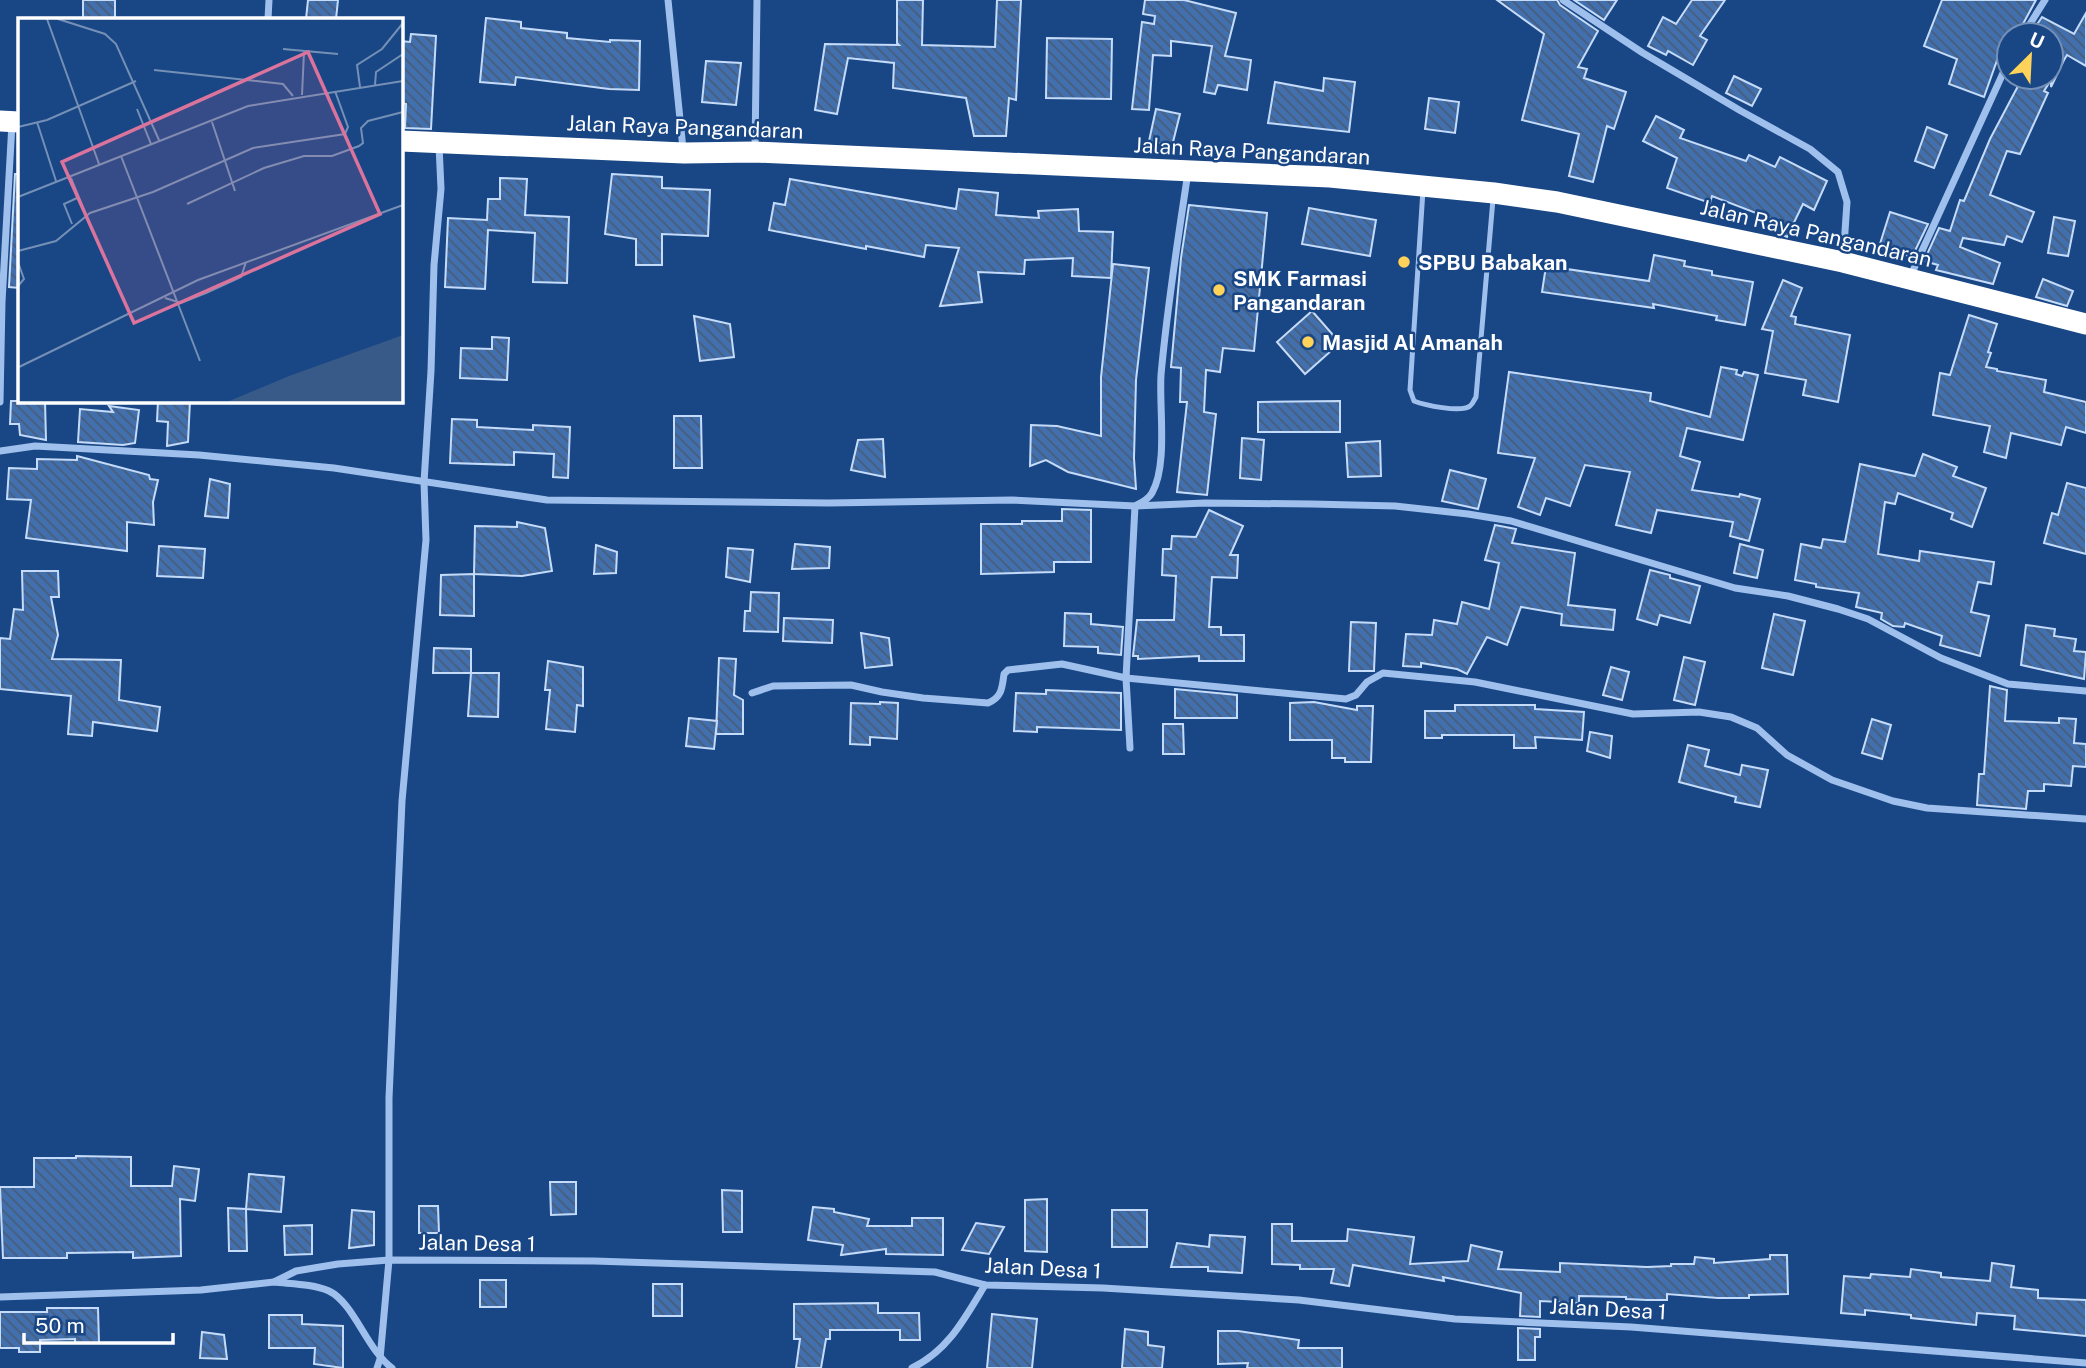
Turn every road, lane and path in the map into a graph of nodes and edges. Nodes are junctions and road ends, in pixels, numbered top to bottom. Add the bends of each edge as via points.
1 (269, 0) edge
2 (668, 0) edge
3 (757, 0) edge
4 (1563, 0) edge
5 (2045, 0) edge
6 (268, 18) edge
7 (2032, 21) edge
8 (1995, 91) edge
9 (11, 122) edge
10 (402, 141) edge
11 (439, 144) junction
12 (755, 152) junction
13 (684, 153) junction
14 (1188, 171) junction
15 (1423, 186) junction
16 (1494, 193) junction
17 (1843, 262) junction
18 (1909, 279) junction
19 (1, 302) edge
20 (2086, 324) edge
21 (0, 402) edge
22 (0, 451) edge
23 (424, 482) junction
24 (1135, 506) junction
25 (1126, 678) junction
26 (2086, 691) edge
27 (752, 693) dead end
28 (1130, 748) dead end
29 (2086, 819) edge
30 (389, 1260) junction
31 (274, 1282) junction
32 (985, 1285) junction
33 (0, 1297) edge
34 (380, 1359) junction
35 (2086, 1363) edge
36 (377, 1368) edge
37 (392, 1368) edge
38 (912, 1368) edge

1 - 6 street
2 - 13 street
3 - 12 street
4 - 17 street via 1643,53 1810,149 1838,172 1847,202
5 - 7 street
8 - 18 street
9 - 19 street
10 - 11 highway, Jalan Raya Pangandaran
11 - 13 highway, Jalan Raya Pangandaran
11 - 23 street via 441,188
12 - 13 highway, Jalan Raya Pangandaran
12 - 14 highway, Jalan Raya Pangandaran
14 - 15 highway, Jalan Raya Pangandaran
14 - 24 street via 1161,378 1158,470 1152,493
15 - 16 highway, Jalan Raya Pangandaran
15 - 16 lane via 1410,390 1414,401 1423,405 1462,410 1476,397
16 - 17 highway, Jalan Raya Pangandaran via 1569,204
17 - 18 highway, Jalan Raya Pangandaran
18 - 20 highway, Jalan Raya Pangandaran
19 - 21 street
22 - 23 street via 35,446 199,454
23 - 24 street via 547,500 1012,500
23 - 30 street via 426,540 402,801 389,1085
24 - 25 street
24 - 26 street via 1395,506 1511,521 1735,588 1838,609 1868,619 1941,659 2008,684
25 - 27 street via 1062,664 1017,668 1004,674 1001,693 988,703 923,698 851,685 773,685
25 - 28 street
25 - 29 street via 1346,699 1382,673 1407,674 1475,682 1633,714 1699,712 1731,717 1757,728 1787,755 1821,774 1893,801 1927,808
30 - 31 street, Jalan Desa 1 via 296,1272
30 - 32 street, Jalan Desa 1 via 936,1272
30 - 34 street
31 - 33 street, Jalan Desa 1 via 201,1290
31 - 34 street via 331,1292
32 - 35 street, Jalan Desa 1 via 1299,1300 1455,1319 1631,1327
32 - 38 street via 951,1339
34 - 36 street
34 - 37 street

